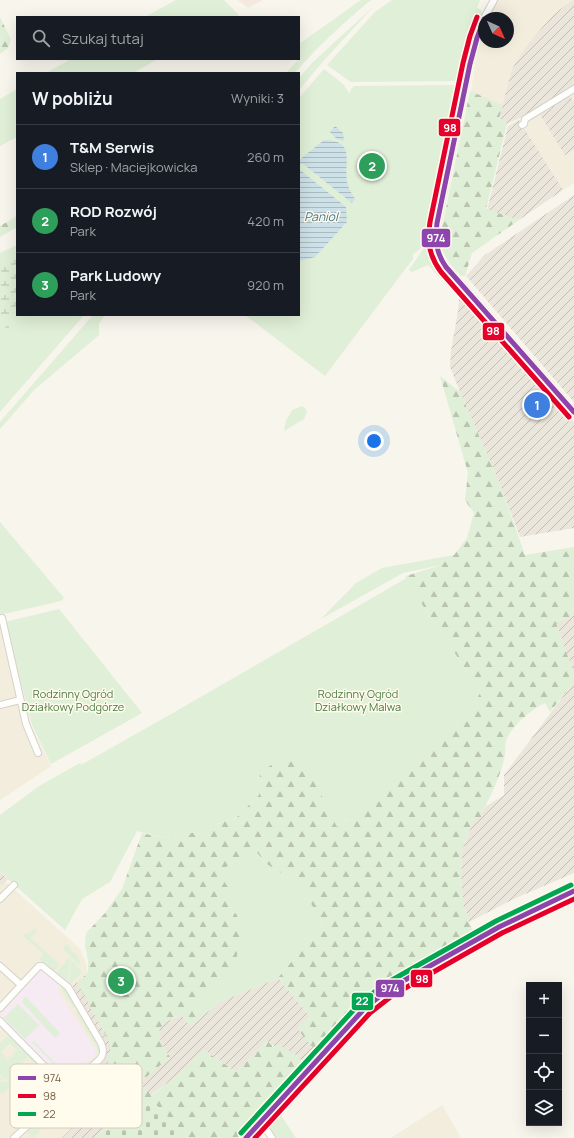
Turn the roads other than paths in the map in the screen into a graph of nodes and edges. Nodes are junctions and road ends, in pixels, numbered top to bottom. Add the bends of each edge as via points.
1 (494, 0) edge
2 (487, 12) edge
3 (478, 35) edge
4 (574, 89) edge
5 (522, 125) dead end
6 (574, 412) edge
7 (2, 618) dead end
8 (20, 700) junction
9 (0, 705) edge
10 (38, 753) dead end
11 (14, 885) dead end
12 (574, 891) edge
13 (0, 899) edge
14 (0, 966) edge
15 (21, 985) junction
16 (0, 1008) edge
17 (0, 1021) edge
18 (42, 1064) edge
19 (95, 1064) edge
20 (261, 1121) junction
21 (25, 1128) edge
22 (14, 1138) edge
23 (246, 1138) edge
24 (272, 1138) edge

1 - 2 street
3 - 6 street via 437,223 436,246 446,267
4 - 5 street via 525,119
7 - 8 street
8 - 9 street
8 - 10 street via 26,724
11 - 13 street
12 - 20 street via 499,927 389,989 365,1008
14 - 15 street
15 - 16 street
15 - 19 street via 39,966 42,966 68,988 102,1047 101,1058
17 - 18 street
20 - 23 street
20 - 24 street
21 - 22 street

